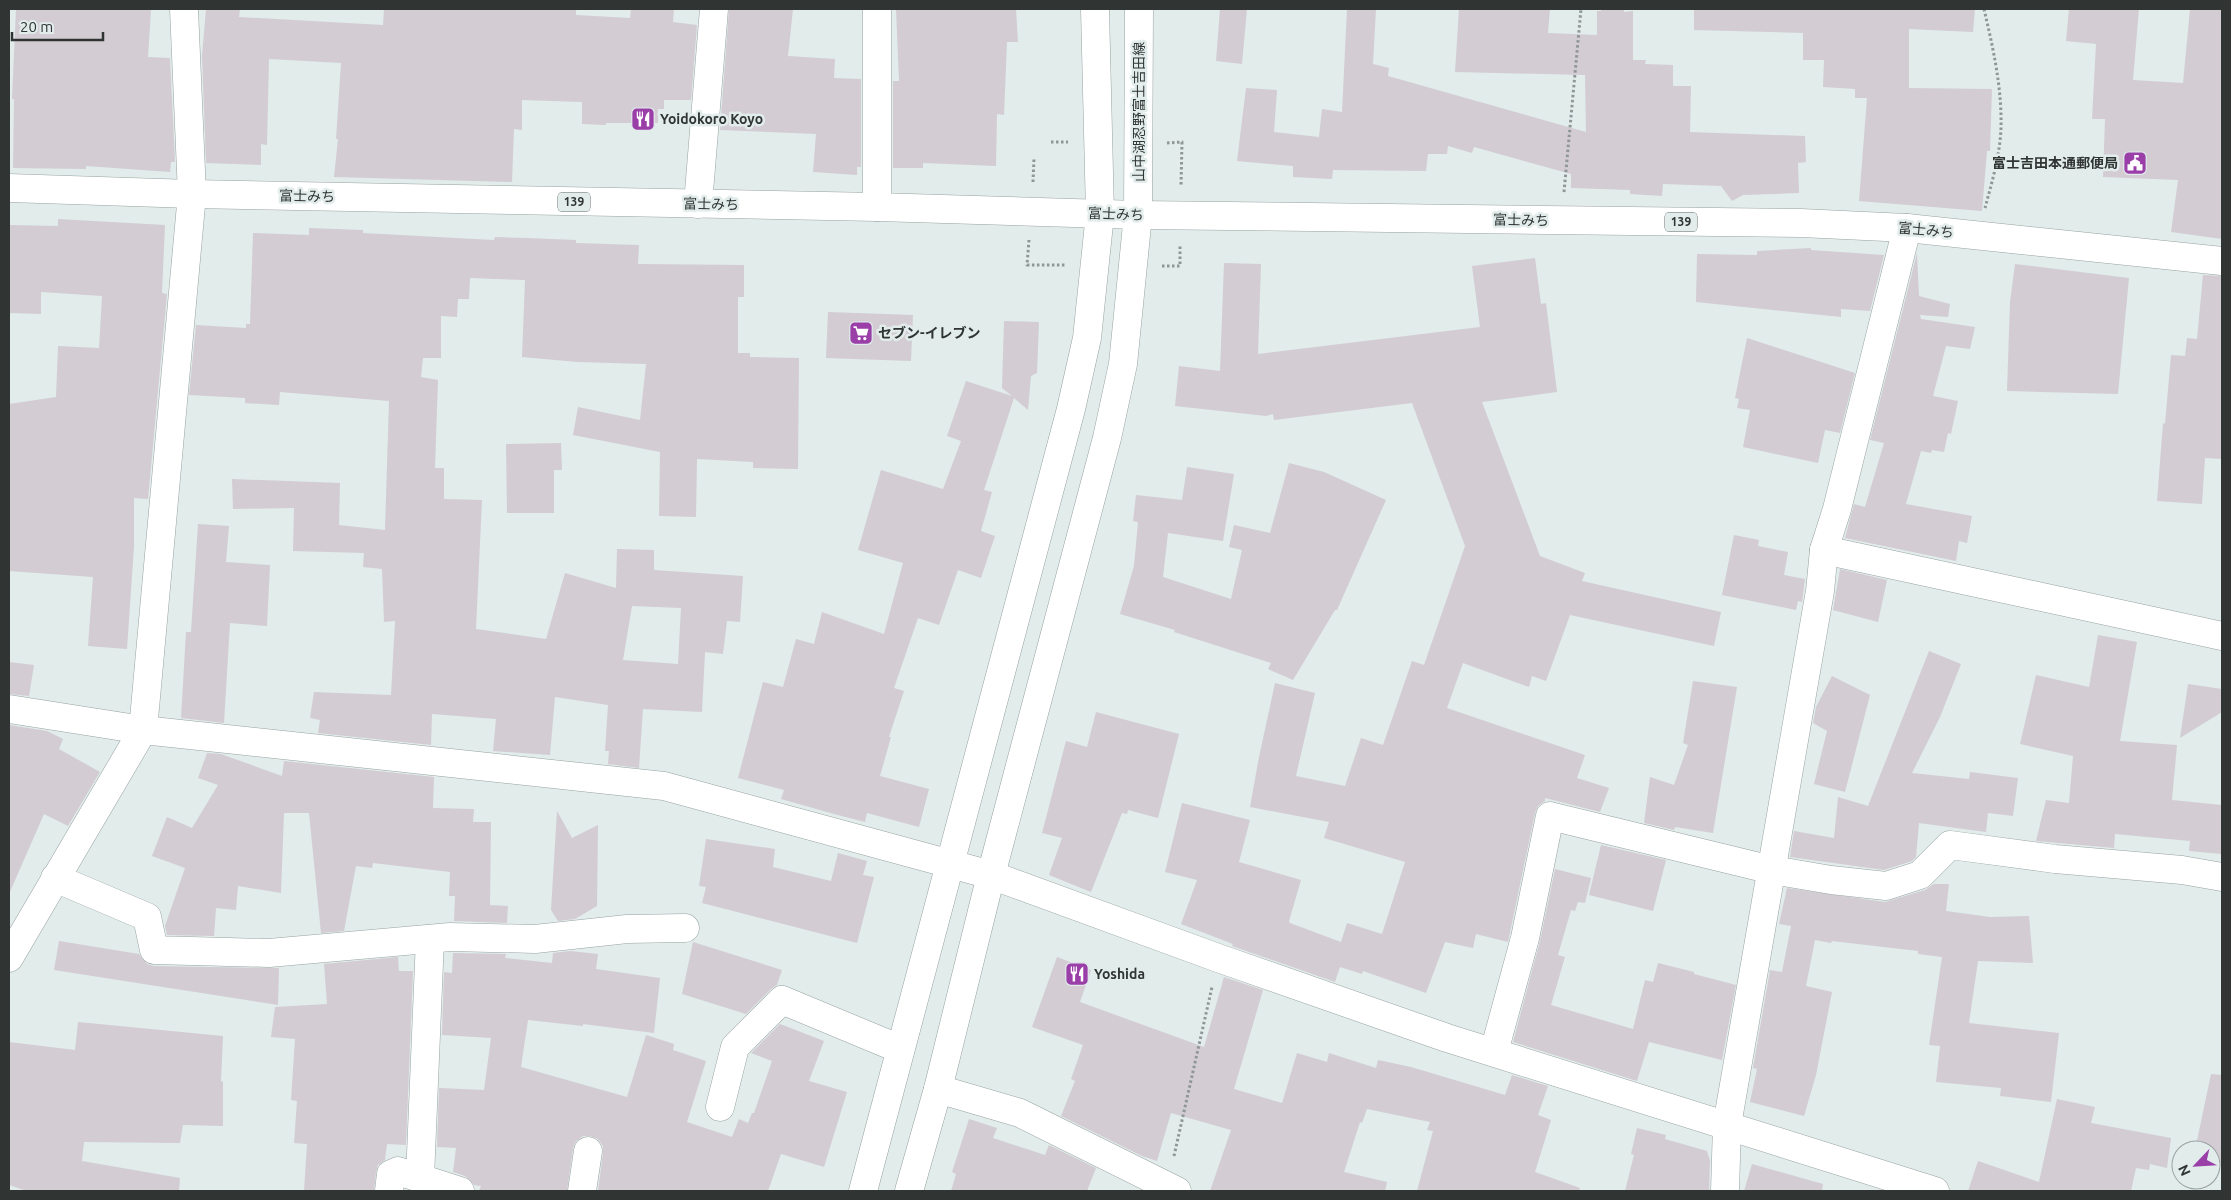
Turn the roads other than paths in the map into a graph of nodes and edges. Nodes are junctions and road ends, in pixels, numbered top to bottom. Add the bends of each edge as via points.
1 (184, 9) edge
2 (714, 9) edge
3 (877, 9) edge
4 (1095, 9) edge
5 (1139, 9) edge
6 (9, 188) edge
7 (192, 194) junction
8 (698, 204) junction
9 (877, 207) junction
10 (1100, 214) junction
11 (1138, 215) junction
12 (1907, 228) junction
13 (2222, 262) edge
14 (1824, 550) junction
15 (2222, 636) edge
16 (9, 709) edge
17 (143, 730) junction
18 (949, 865) junction
19 (1772, 870) junction
20 (991, 875) junction
21 (2222, 877) edge
22 (55, 878) junction
23 (685, 928) dead end
24 (430, 939) junction
25 (9, 958) edge
26 (900, 1049) junction
27 (1494, 1052) junction
28 (938, 1089) junction
29 (720, 1107) dead end
30 (1727, 1125) junction
31 (588, 1151) dead end
32 (420, 1178) junction
33 (1172, 1189) edge
34 (389, 1191) edge
35 (460, 1191) edge
36 (582, 1191) edge
37 (863, 1191) edge
38 (909, 1191) edge
39 (1724, 1191) edge
40 (1935, 1191) edge

1 - 7 main road
2 - 8 main road
3 - 9 main road
4 - 10 main road
5 - 11 main road, 山中湖忍野富士吉田線
6 - 7 main road, 富士みち / 139
7 - 8 main road, 富士みち / 139
7 - 17 main road
8 - 9 main road, 富士みち / 139
9 - 10 main road, 富士みち / 139
10 - 11 main road, 富士みち / 139
10 - 18 main road via 1087,338 1071,409
11 - 12 main road, 富士みち / 139 via 1801,223
11 - 20 main road, 山中湖忍野富士吉田線 via 1123,364 1107,438
12 - 13 main road, 富士みち / 139
12 - 14 main road
14 - 15 main road
14 - 19 main road via 1820,591
16 - 17 main road
17 - 18 main road via 664,786
17 - 22 main road
18 - 20 main road
18 - 26 main road
19 - 21 main road via 1886,886 1920,875 1950,845
19 - 27 main road via 1550,816 1525,938
19 - 30 main road
20 - 27 main road via 1218,958
20 - 28 main road, 山中湖忍野富士吉田線
22 - 24 main road via 147,917 154,950 269,953
22 - 25 main road
23 - 24 main road via 628,929 535,939
24 - 32 main road
26 - 29 main road via 782,1000 735,1047
26 - 37 main road
27 - 30 main road
28 - 33 main road via 1020,1113
28 - 38 main road, 山中湖忍野富士吉田線
30 - 39 main road
30 - 40 main road
31 - 36 main road
32 - 34 main road via 398,1171 392,1174
32 - 35 main road

